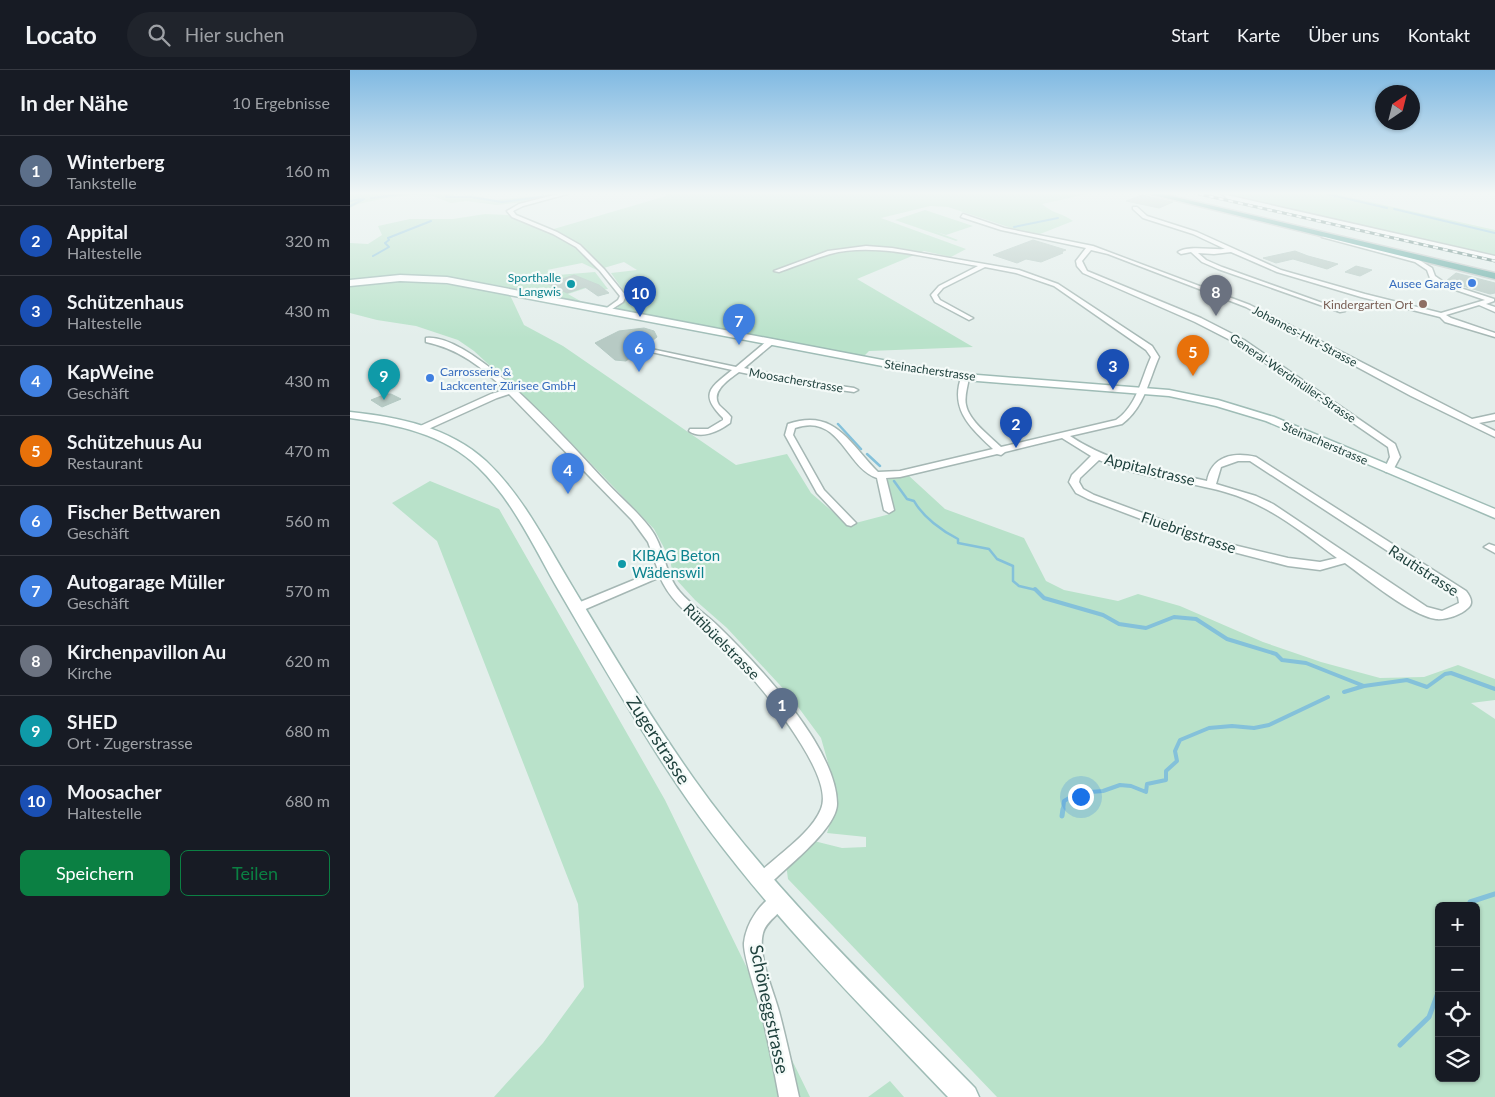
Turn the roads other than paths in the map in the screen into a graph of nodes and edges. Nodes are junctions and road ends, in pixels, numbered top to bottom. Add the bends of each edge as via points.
1 (571, 242) edge
2 (1064, 242) edge
3 (1214, 242) edge
4 (1344, 242) edge
5 (1353, 242) edge
6 (1425, 242) edge
7 (1091, 248) junction
8 (1231, 250) junction
9 (1193, 251) junction
10 (1181, 252) dead end
11 (1495, 258) edge
12 (986, 265) junction
13 (777, 271) dead end
14 (1495, 276) edge
15 (350, 282) edge
16 (1493, 300) edge
17 (1478, 304) junction
18 (607, 310) junction
19 (1495, 310) edge
20 (1342, 311) dead end
21 (1442, 316) junction
22 (969, 318) dead end
23 (1495, 335) edge
24 (429, 340) dead end
25 (771, 342) junction
26 (651, 351) dead end
27 (737, 369) junction
28 (965, 377) junction
29 (854, 390) dead end
30 (512, 391) junction
31 (1140, 392) junction
32 (350, 415) edge
33 (1495, 417) edge
34 (1470, 422) junction
35 (421, 429) junction
36 (693, 431) dead end
37 (1495, 434) edge
38 (1064, 436) junction
39 (1000, 452) junction
40 (1097, 456) junction
41 (1389, 470) junction
42 (881, 476) junction
43 (1211, 484) junction
44 (889, 510) dead end
45 (1495, 514) edge
46 (851, 523) dead end
47 (1346, 559) junction
48 (663, 572) junction
49 (577, 608) junction
50 (762, 880) junction
51 (780, 900) junction
52 (789, 1097) edge
53 (966, 1097) edge

1 - 18 street via 623,296
2 - 7 street, Johannes-Hirt-Strasse
3 - 8 street
4 - 16 street via 1416,261 1430,269 1432,277 1443,284
5 - 14 main road
6 - 11 street
7 - 34 street, Johannes-Hirt-Strasse via 1123,257 1257,310
7 - 41 street, General-Werdmüller-Strasse via 1079,261 1085,272 1198,320 1255,350 1392,446 1395,457
8 - 9 street
8 - 21 street via 1296,276
9 - 10 street
9 - 20 street via 1204,261 1220,268
12 - 13 street via 866,248 830,252
12 - 22 street via 941,287 934,295 937,301
12 - 31 street via 1026,273 1056,285 1149,348 1155,357
15 - 18 street, Steinacherstrasse via 400,278 447,280
16 - 17 street
17 - 19 street
17 - 21 street via 1445,312
18 - 25 street, Steinacherstrasse
21 - 23 street
24 - 30 street, Rütibüelstrasse via 475,358
25 - 27 street, Moosacherstrasse
25 - 28 street, Steinacherstrasse
26 - 27 street, Moosacherstrasse
27 - 29 street, Moosacherstrasse
27 - 36 street, Moosacherstrasse via 716,387 714,393 715,405 727,421 710,432
28 - 31 street, Steinacherstrasse
28 - 39 street via 963,409
30 - 35 street
30 - 48 street, Rütibüelstrasse via 650,534
31 - 38 street via 1127,418
31 - 41 street, Steinacherstrasse via 1181,395 1245,410
32 - 35 street, Zugerstrasse
33 - 34 street
34 - 37 street, Johannes-Hirt-Strasse
35 - 49 street, Zugerstrasse via 466,450 501,484
38 - 39 street
38 - 40 street, Appitalstrasse
39 - 42 street
40 - 43 street, Appitalstrasse via 1131,468
40 - 47 street, Fluebrigstrasse via 1075,477 1074,482 1079,491 1091,497 1218,545 1288,562 1320,566
41 - 45 street, Steinacherstrasse
42 - 44 street
42 - 46 street via 870,470 824,423 804,421 789,428 788,435 820,491
43 - 47 street, Rautistrasse via 1269,506
43 - 47 street, Rautistrasse via 1214,469 1220,464 1240,457 1253,459 1462,594 1465,605 1444,616 1429,613
48 - 49 street
48 - 50 street, Rütibüelstrasse via 673,591 734,650 794,721 823,774 830,798 827,815 811,835
49 - 50 street, Zugerstrasse via 647,725 690,789
50 - 51 street, Zugerstrasse
51 - 52 street, Schöneggstrasse via 756,927 752,945
51 - 53 street, Zugerstrasse

